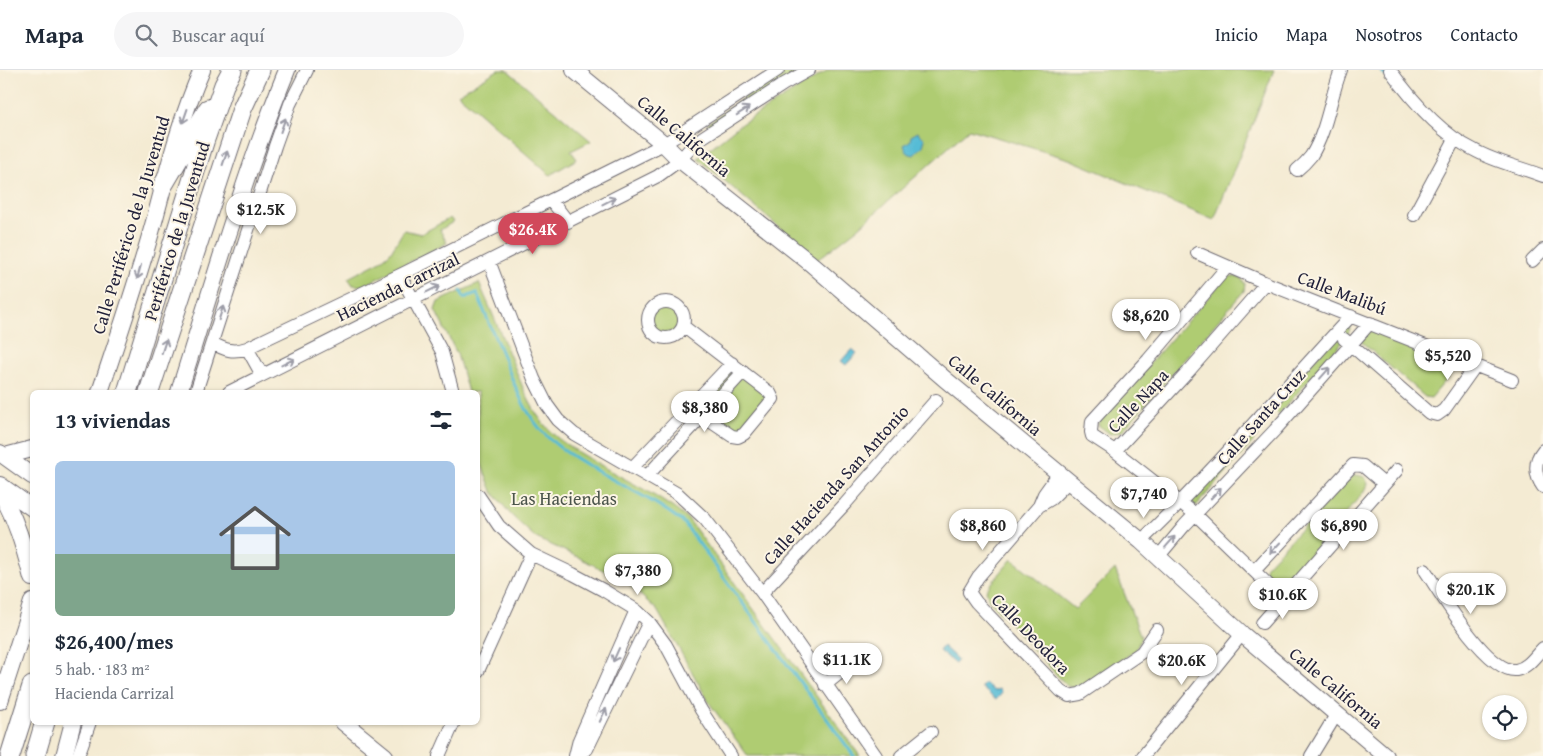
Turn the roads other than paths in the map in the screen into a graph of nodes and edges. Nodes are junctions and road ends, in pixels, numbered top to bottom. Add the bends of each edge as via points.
1 (202, 70) edge
2 (260, 70) edge
3 (287, 70) edge
4 (306, 70) edge
5 (574, 70) edge
6 (778, 70) edge
7 (809, 70) edge
8 (1341, 70) edge
9 (1390, 70) edge
10 (228, 78) edge
11 (1455, 139) junction
12 (664, 144) junction
13 (680, 160) junction
14 (1297, 170) dead end
15 (1543, 176) edge
16 (162, 187) junction
17 (551, 200) junction
18 (1414, 215) dead end
19 (568, 222) junction
20 (1543, 250) edge
21 (1197, 253) dead end
22 (489, 261) junction
23 (1532, 261) dead end
24 (1227, 267) junction
25 (400, 275) junction
26 (1266, 283) junction
27 (413, 299) junction
28 (1351, 316) junction
29 (1370, 322) junction
30 (683, 326) dead end
31 (1336, 332) junction
32 (212, 343) junction
33 (1350, 344) junction
34 (248, 348) junction
35 (732, 362) junction
36 (1476, 365) junction
37 (743, 372) junction
38 (262, 375) junction
39 (1512, 380) dead end
40 (101, 390) edge
41 (128, 390) edge
42 (150, 390) edge
43 (180, 390) edge
44 (197, 390) edge
45 (233, 390) edge
46 (452, 390) edge
47 (936, 400) dead end
48 (689, 406) junction
49 (702, 416) junction
50 (1261, 416) junction
51 (1275, 430) junction
52 (30, 449) edge
53 (1543, 450) edge
54 (1116, 451) junction
55 (2, 455) edge
56 (632, 468) junction
57 (1397, 470) dead end
58 (30, 475) edge
59 (647, 476) junction
60 (1064, 477) junction
61 (1384, 484) junction
62 (0, 485) edge
63 (1543, 487) edge
64 (0, 492) edge
65 (480, 498) edge
66 (1180, 502) junction
67 (30, 507) edge
68 (1195, 514) junction
69 (1140, 541) junction
70 (531, 554) junction
71 (1158, 557) junction
72 (30, 570) edge
73 (1425, 570) dead end
74 (1254, 571) junction
75 (762, 593) junction
76 (1283, 599) junction
77 (30, 608) edge
78 (636, 610) junction
79 (649, 622) junction
80 (1262, 623) dead end
81 (1157, 630) dead end
82 (1242, 634) junction
83 (1543, 648) edge
84 (851, 664) dead end
85 (480, 667) edge
86 (825, 685) junction
87 (30, 692) edge
88 (0, 701) edge
89 (1336, 715) junction
90 (44, 725) edge
91 (72, 725) edge
92 (89, 725) edge
93 (347, 725) edge
94 (453, 725) edge
95 (931, 732) dead end
96 (582, 751) edge
97 (10, 756) edge
98 (35, 756) edge
99 (64, 756) edge
100 (78, 756) edge
101 (385, 756) edge
102 (439, 756) edge
103 (731, 756) edge
104 (876, 756) edge
105 (902, 756) edge
106 (1143, 756) edge
107 (1311, 756) edge
108 (1386, 756) edge

1 -> 16 main road, Calle Periférico de la Juventud
42 -> 2 highway, Periférico de la Juventud via 242,109
3 - 43 main road via 230,230
32 -> 4 street via 275,146
5 - 12 main road, Calle California
6 - 12 street, Hacienda Carrizal
13 -> 7 street, Hacienda Carrizal via 703,137
8 - 14 street via 1315,148
9 - 11 street via 1417,103
10 - 16 highway
10 - 41 highway, Periférico de la Juventud via 205,139
11 - 15 street via 1475,151
11 - 18 street
12 - 13 main road, Calle California
12 - 17 street, Hacienda Carrizal
19 -> 13 street, Hacienda Carrizal via 658,176
13 - 60 main road, Calle California via 809,262
16 -> 40 main road, Calle Periférico de la Juventud via 136,283
17 - 19 street
17 - 25 street, Hacienda Carrizal
19 - 22 street, Hacienda Carrizal
20 - 23 street
21 - 24 street, Calle Malibú
27 -> 22 street, Hacienda Carrizal
22 - 56 street via 547,405 574,434
24 - 26 street, Calle Malibú
24 - 54 street via 1092,421 1092,436
25 - 27 street
25 - 34 street, Hacienda Carrizal
26 - 28 street, Calle Malibú
26 - 54 street, Calle Napa
38 -> 27 street, Hacienda Carrizal
27 - 46 street via 442,352
28 - 29 street, Calle Malibú
28 - 31 street, Calle Santa Cruz
29 - 33 street, Calle Santa Cruz
29 - 36 street, Calle Malibú
30 - 35 street
31 - 33 street
31 - 50 street, Calle Santa Cruz
32 - 34 street, Hacienda Carrizal via 235,352
32 - 44 street
33 - 36 street via 1430,413 1437,415
51 -> 33 street, Calle Santa Cruz
34 - 38 street
35 - 37 street
35 - 48 street
36 - 39 street, Calle Malibú
37 - 49 street
37 - 49 street via 773,399 744,434 732,436
38 - 45 street, Hacienda Carrizal
47 - 75 street, Calle Hacienda San Antonio
48 - 49 street
48 - 56 street
49 - 59 street
50 - 51 street
50 - 66 street, Calle Santa Cruz
68 -> 51 street, Calle Santa Cruz
52 - 55 main road
53 - 63 street via 1536,468
54 - 66 street
55 - 58 main road
56 - 59 street
57 - 61 street
59 - 75 street via 696,509
60 - 69 main road, Calle California
60 - 81 street, Calle Deodora via 1044,494 1039,506 969,592 1069,696 1080,694 1142,652
61 -> 74 street via 1363,466 1353,466
61 - 76 street
62 - 67 main road
64 - 72 main road via 21,535
65 - 70 street via 499,526
66 - 68 street
66 - 69 street, Calle Santa Cruz
71 -> 68 street, Calle Santa Cruz
68 - 74 street
69 - 71 main road, Calle California
70 - 78 street
70 - 85 street
71 - 82 main road, Calle California
73 - 83 street via 1467,632 1502,666 1512,670 1523,668
74 - 76 street
75 - 86 street
76 - 80 street
77 - 88 main road
78 - 79 street
78 -> 96 street
96 -> 79 street
79 - 103 street
82 - 89 main road, Calle California
82 - 106 street
84 - 86 street
86 - 104 street
87 - 97 highway
89 - 107 street
89 - 108 main road, Calle California
90 - 98 highway
91 - 99 main road
92 - 100 street
93 - 101 main road
94 - 102 street
95 - 105 street

